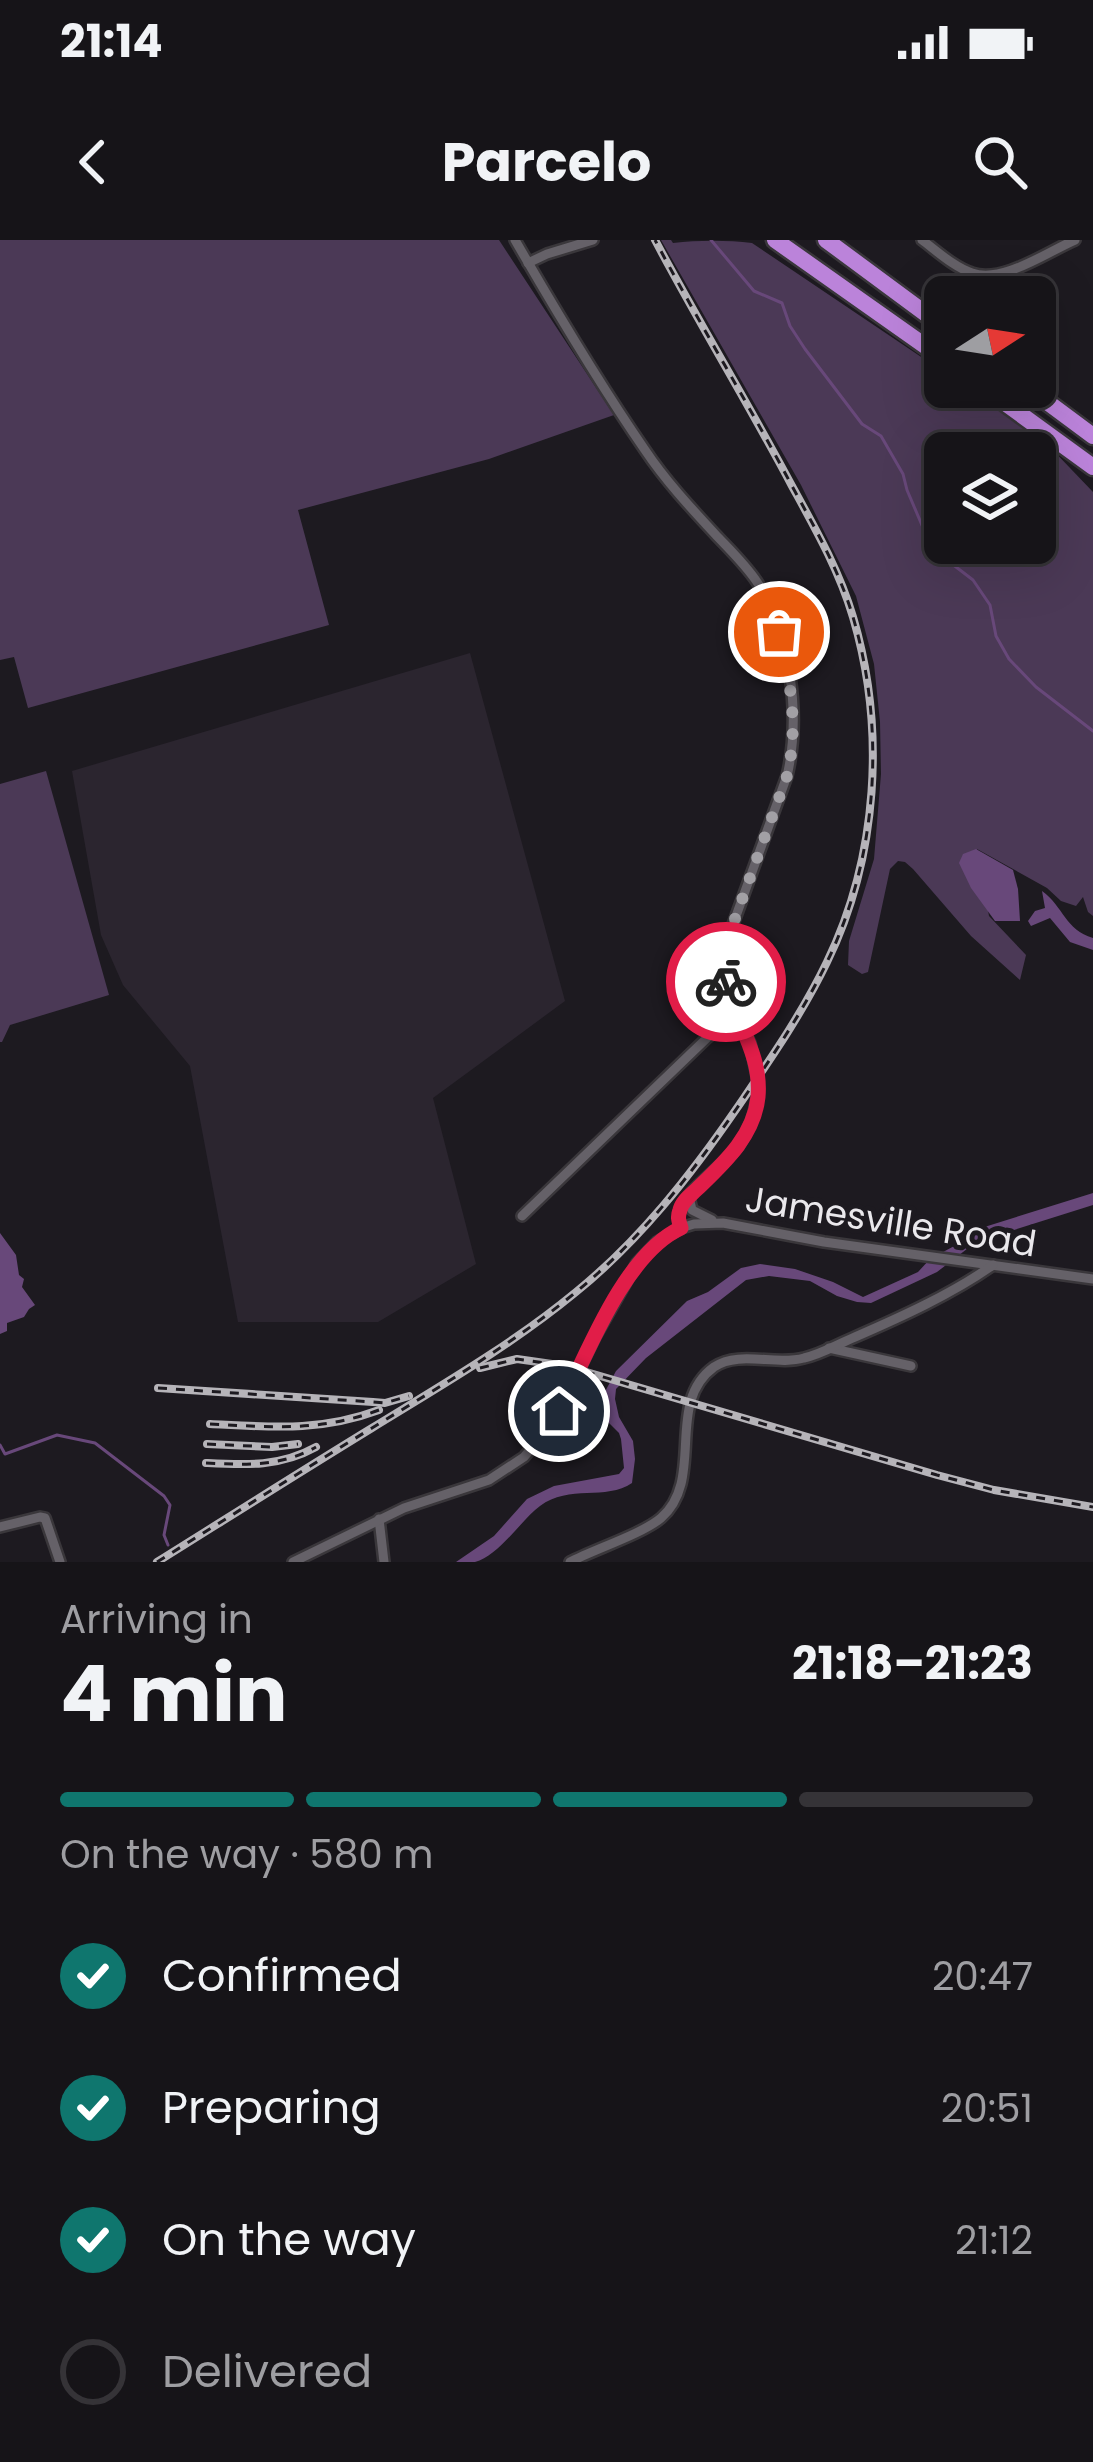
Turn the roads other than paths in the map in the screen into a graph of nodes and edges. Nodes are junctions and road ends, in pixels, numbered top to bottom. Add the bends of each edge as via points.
1 (514, 240) edge
2 (593, 240) edge
3 (775, 240) edge
4 (826, 240) edge
5 (922, 240) edge
6 (1075, 240) edge
7 (528, 263) junction
8 (924, 312) edge
9 (924, 345) edge
10 (1012, 408) edge
11 (1055, 408) edge
12 (1093, 436) edge
13 (1093, 467) edge
14 (737, 1016) junction
15 (689, 1197) junction
16 (522, 1216) dead end
17 (723, 1222) junction
18 (681, 1228) junction
19 (993, 1265) junction
20 (1093, 1279) edge
21 (829, 1348) junction
22 (911, 1366) dead end
23 (379, 1519) junction
24 (0, 1527) edge
25 (60, 1562) edge
26 (293, 1562) edge
27 (384, 1562) edge
28 (571, 1562) edge

1 - 7 street
2 - 7 street
3 - 9 highway
4 - 8 highway
5 - 6 street via 960,268 990,277
7 - 14 street via 654,462 756,581 779,632 793,750 728,938 727,986
10 - 13 highway
11 - 12 highway
14 - 15 street, bridge via 758,1074 756,1109 737,1148
14 - 16 street
15 - 17 street via 698,1215
15 - 18 street
17 - 18 street, Jamesville Road
17 - 19 street, Jamesville Road
18 - 23 street via 637,1263 559,1411 524,1456 488,1480
19 - 20 street, Jamesville Road
19 - 21 street
21 - 22 street
21 - 28 street via 800,1360 731,1360 708,1372 689,1407 672,1505 653,1523
23 - 26 street
23 - 27 street
24 - 25 street via 45,1519

